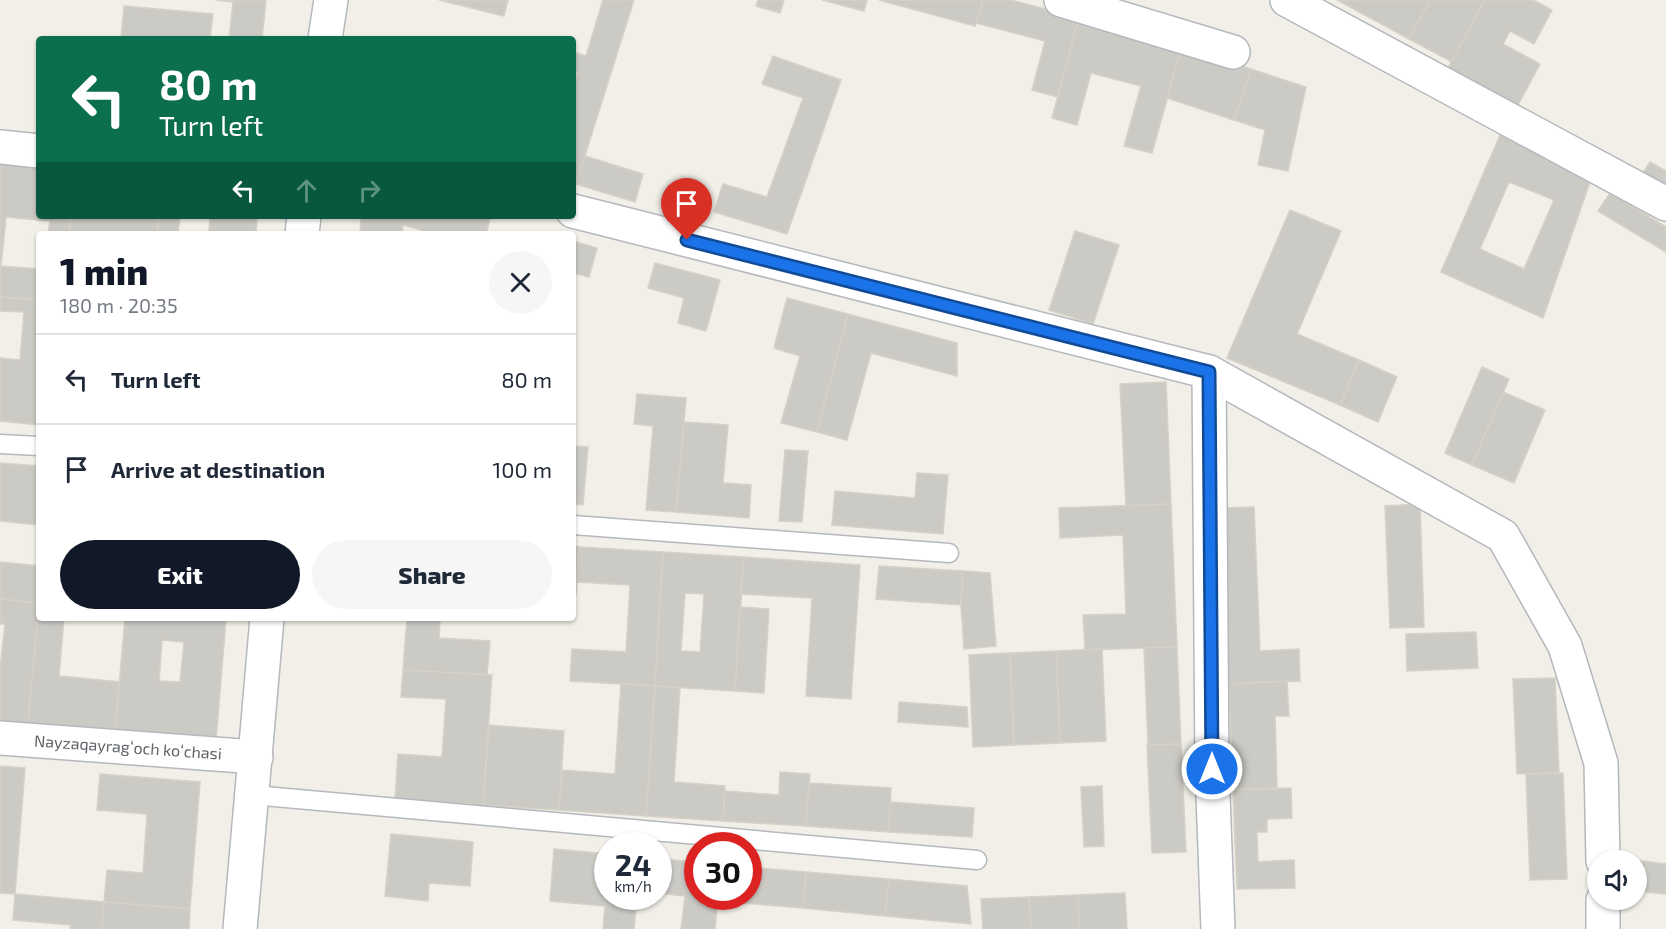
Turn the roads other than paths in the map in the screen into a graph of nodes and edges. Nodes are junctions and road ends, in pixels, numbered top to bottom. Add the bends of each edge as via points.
1 (331, 0) edge
2 (1061, 0) edge
3 (1287, 0) edge
4 (325, 36) edge
5 (1233, 52) dead end
6 (0, 147) edge
7 (36, 151) edge
8 (1666, 204) edge
9 (576, 212) edge
10 (1209, 372) junction
11 (0, 444) edge
12 (36, 446) edge
13 (576, 525) edge
14 (949, 553) dead end
15 (267, 621) edge
16 (0, 738) edge
17 (256, 758) junction
18 (253, 795) junction
19 (1602, 850) edge
20 (977, 860) dead end
21 (1603, 910) edge
22 (240, 929) edge
23 (1218, 929) edge
24 (1603, 929) edge

1 - 4 street
2 - 5 street
3 - 8 street
6 - 7 street
9 - 10 street
10 - 19 street via 1503,536 1565,646 1601,763
10 - 23 street via 1212,769
11 - 12 lane
13 - 14 lane
15 - 17 street
16 - 17 street, Nayzaqayragʻoch koʻchasi
17 - 18 street
18 - 20 lane
18 - 22 street
21 - 24 street

